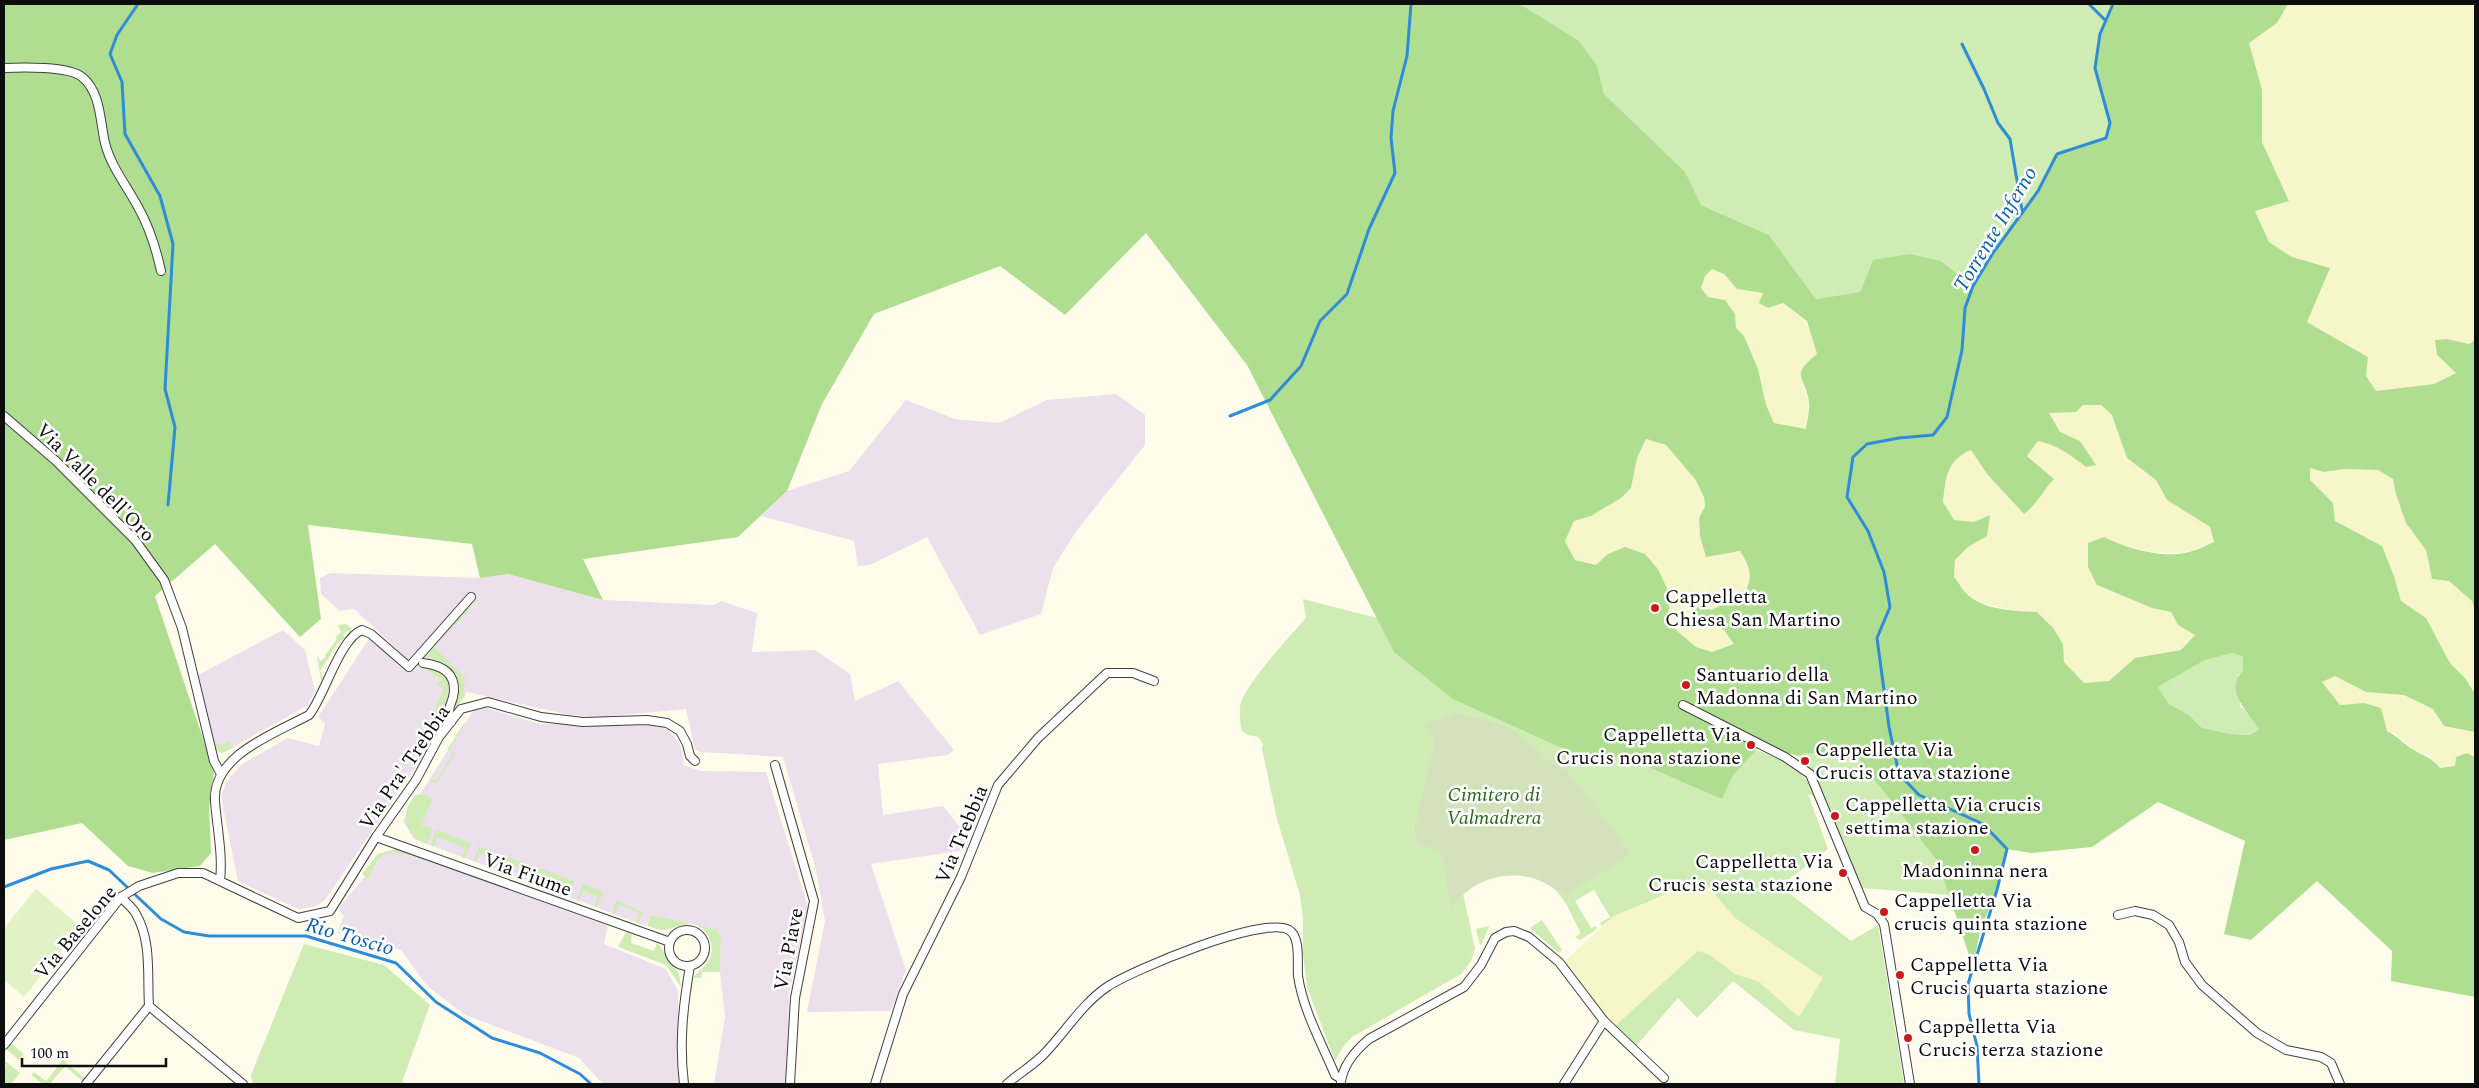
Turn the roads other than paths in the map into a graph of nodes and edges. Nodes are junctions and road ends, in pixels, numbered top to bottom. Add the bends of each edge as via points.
1 (4, 68) edge
2 (161, 271) dead end
3 (4, 416) edge
4 (471, 597) dead end
5 (423, 663) dead end
6 (1154, 681) dead end
7 (1683, 705) dead end
8 (451, 722) junction
9 (695, 761) dead end
10 (775, 765) dead end
11 (221, 774) junction
12 (376, 837) junction
13 (220, 881) junction
14 (123, 896) junction
15 (2118, 915) dead end
16 (670, 942) junction
17 (690, 966) junction
18 (149, 1006) junction
19 (1604, 1021) junction
20 (4, 1046) edge
21 (1664, 1078) dead end
22 (1341, 1082) edge
23 (86, 1084) edge
24 (243, 1084) edge
25 (684, 1084) edge
26 (790, 1084) edge
27 (875, 1084) edge
28 (1007, 1084) edge
29 (1564, 1084) edge
30 (1910, 1084) edge
31 (2340, 1084) edge

1 - 2 street via 72,71 90,87 102,117 105,144 113,165 155,242
3 - 11 street, Via Valle dell'Oro via 56,461 135,540 164,580 182,628 214,761
4 - 11 street via 409,668 371,634 362,630 355,632 334,666 318,705 309,715 239,752
5 - 8 street via 438,664 450,674 454,691 448,710
6 - 27 street, Via Trebbia via 1132,673 1107,673 1038,738 998,785 961,877 903,994
7 - 30 street via 1786,757 1810,774 1865,907 1877,914 1884,924
8 - 9 street, Via Pra' Trebbia via 461,709 488,702 541,718 667,723 680,731
8 - 12 street, Via Pra' Trebbia
10 - 26 street, Via Piave via 814,901 795,998
11 - 13 street via 215,798 222,865
12 - 13 street, Via Pra' Trebbia via 330,910 298,918
12 - 16 street, Via Fiume
13 - 14 street, Via Baselone via 203,873 178,874 139,886
14 - 18 street via 136,914 148,943
14 - 20 street, Via Baselone
15 - 31 street via 2135,911 2154,915 2169,925 2185,962 2202,985 2258,1034 2286,1050 2321,1057 2331,1064
16 - 17 street via 671,956 676,963
16 - 17 street via 673,936 684,930 702,938 704,952 697,963
17 - 25 street via 683,1008 681,1060
18 - 23 street
18 - 24 street
19 - 21 street
19 - 22 street via 1559,962 1521,933 1506,932 1495,938 1481,965 1464,986 1369,1039 1357,1050 1344,1070
19 - 29 street
22 - 28 street via 1310,1016 1299,978 1296,938 1289,930 1272,925 1176,955 1109,986 1093,998 1044,1054

